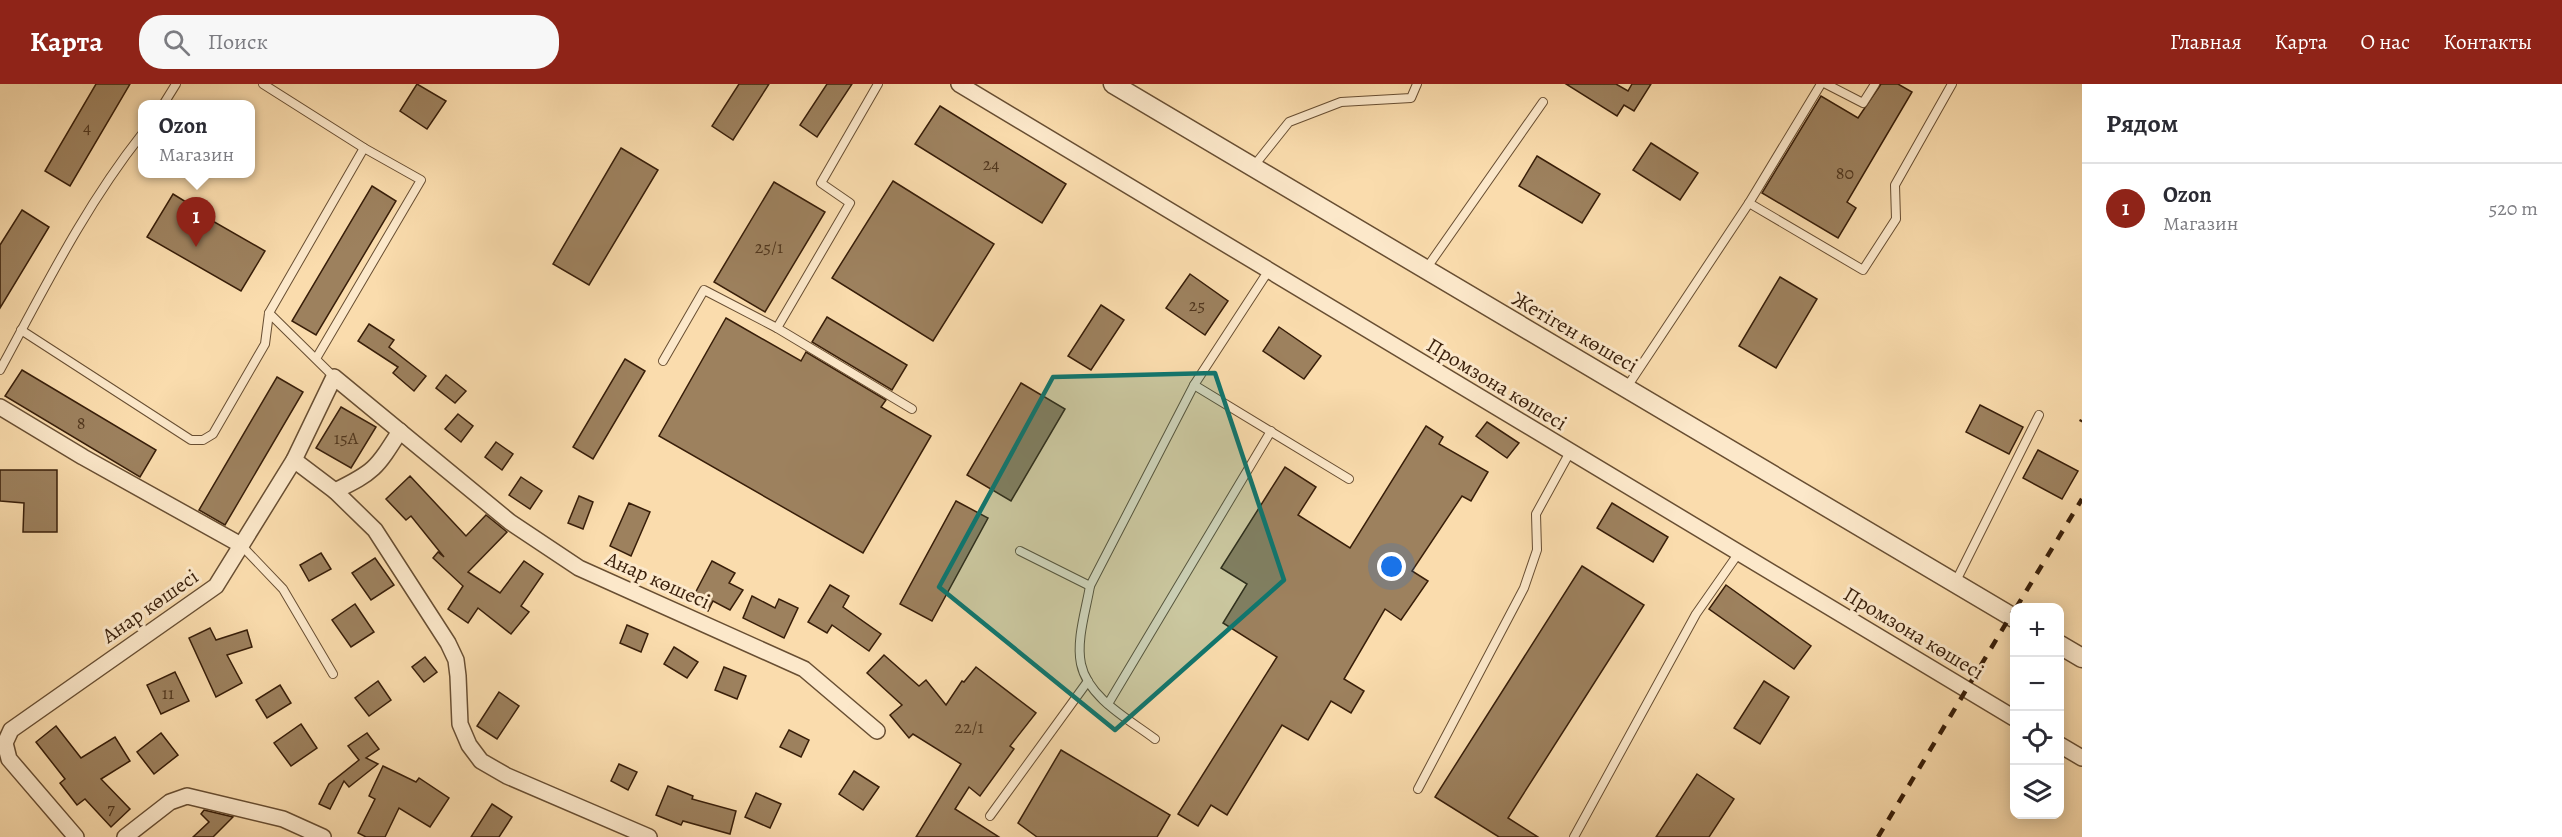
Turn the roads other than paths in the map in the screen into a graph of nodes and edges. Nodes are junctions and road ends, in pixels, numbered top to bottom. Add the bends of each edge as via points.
1 (176, 84) edge
2 (263, 84) edge
3 (879, 84) edge
4 (959, 84) edge
5 (1113, 84) edge
6 (1417, 84) edge
7 (1821, 84) edge
8 (1826, 84) edge
9 (1875, 84) edge
10 (1952, 84) edge
11 (167, 100) edge
12 (1543, 102) dead end
13 (138, 139) edge
14 (364, 148) junction
15 (1253, 167) junction
16 (1749, 203) junction
17 (1269, 270) junction
18 (1425, 271) junction
19 (269, 313) junction
20 (777, 328) junction
21 (21, 330) junction
22 (317, 357) junction
23 (663, 362) dead end
24 (0, 370) edge
25 (334, 377) junction
26 (1194, 385) junction
27 (1627, 389) junction
28 (0, 407) edge
29 (912, 409) dead end
30 (2038, 416) dead end
31 (1271, 431) junction
32 (400, 432) junction
33 (1570, 452) junction
34 (294, 460) junction
35 (1349, 478) dead end
36 (335, 491) junction
37 (241, 545) junction
38 (1020, 551) dead end
39 (1738, 554) junction
40 (1955, 583) junction
41 (1090, 586) junction
42 (2010, 616) edge
43 (2064, 647) edge
44 (2082, 658) edge
45 (333, 675) dead end
46 (1088, 681) junction
47 (1108, 704) junction
48 (2010, 716) edge
49 (877, 731) dead end
50 (1155, 739) dead end
51 (2064, 747) edge
52 (2082, 758) edge
53 (1418, 789) dead end
54 (990, 816) dead end
55 (76, 837) edge
56 (125, 837) edge
57 (323, 837) edge
58 (649, 837) edge
59 (1574, 837) edge

1 - 11 lane
2 - 14 lane
3 - 20 lane via 821,183 850,203
4 - 17 street, Промзона көшесі
5 - 15 street, Жетіген көшесі
6 - 15 lane via 1411,98 1341,102 1289,122
7 - 16 lane
8 - 9 lane via 1863,104
10 - 16 lane via 1895,185 1896,219 1863,270
12 - 18 lane
13 - 21 lane via 82,221
14 - 19 lane
14 - 22 lane via 421,180
15 - 18 street, Жетіген көшесі
16 - 27 lane
17 - 26 lane
17 - 33 street, Промзона көшесі
18 - 27 street, Жетіген көшесі
19 - 21 lane via 265,344 213,434 203,440 192,440
19 - 22 lane
20 - 23 lane via 704,290
20 - 29 lane
21 - 24 lane
22 - 25 lane
25 - 32 street, Анар көшесі
25 - 34 street, Анар көшесі
26 - 31 lane
26 - 41 lane
27 - 40 street, Жетіген көшесі
28 - 37 street
30 - 40 lane
31 - 35 lane
31 - 47 lane
32 - 36 street via 378,466
32 - 49 street, Анар көшесі via 510,522 579,568 804,669
33 - 39 street, Промзона көшесі
33 - 53 lane via 1536,514 1538,550 1524,588
34 - 36 street
34 - 37 street, Анар көшесі
36 - 58 street via 375,530 448,643 456,660 460,724 481,761
37 - 45 lane via 283,590
37 - 55 street, Анар көшесі via 216,586 11,730 5,743 9,759
38 - 41 lane
39 - 48 street, Промзона көшесі
39 - 59 lane via 1696,614
40 - 42 street, Жетіген көшесі
41 - 46 lane via 1080,643 1081,664
43 - 44 street
46 - 47 lane
46 - 54 lane
47 - 50 lane
51 - 52 street
56 - 57 street via 170,802 187,796 283,819

